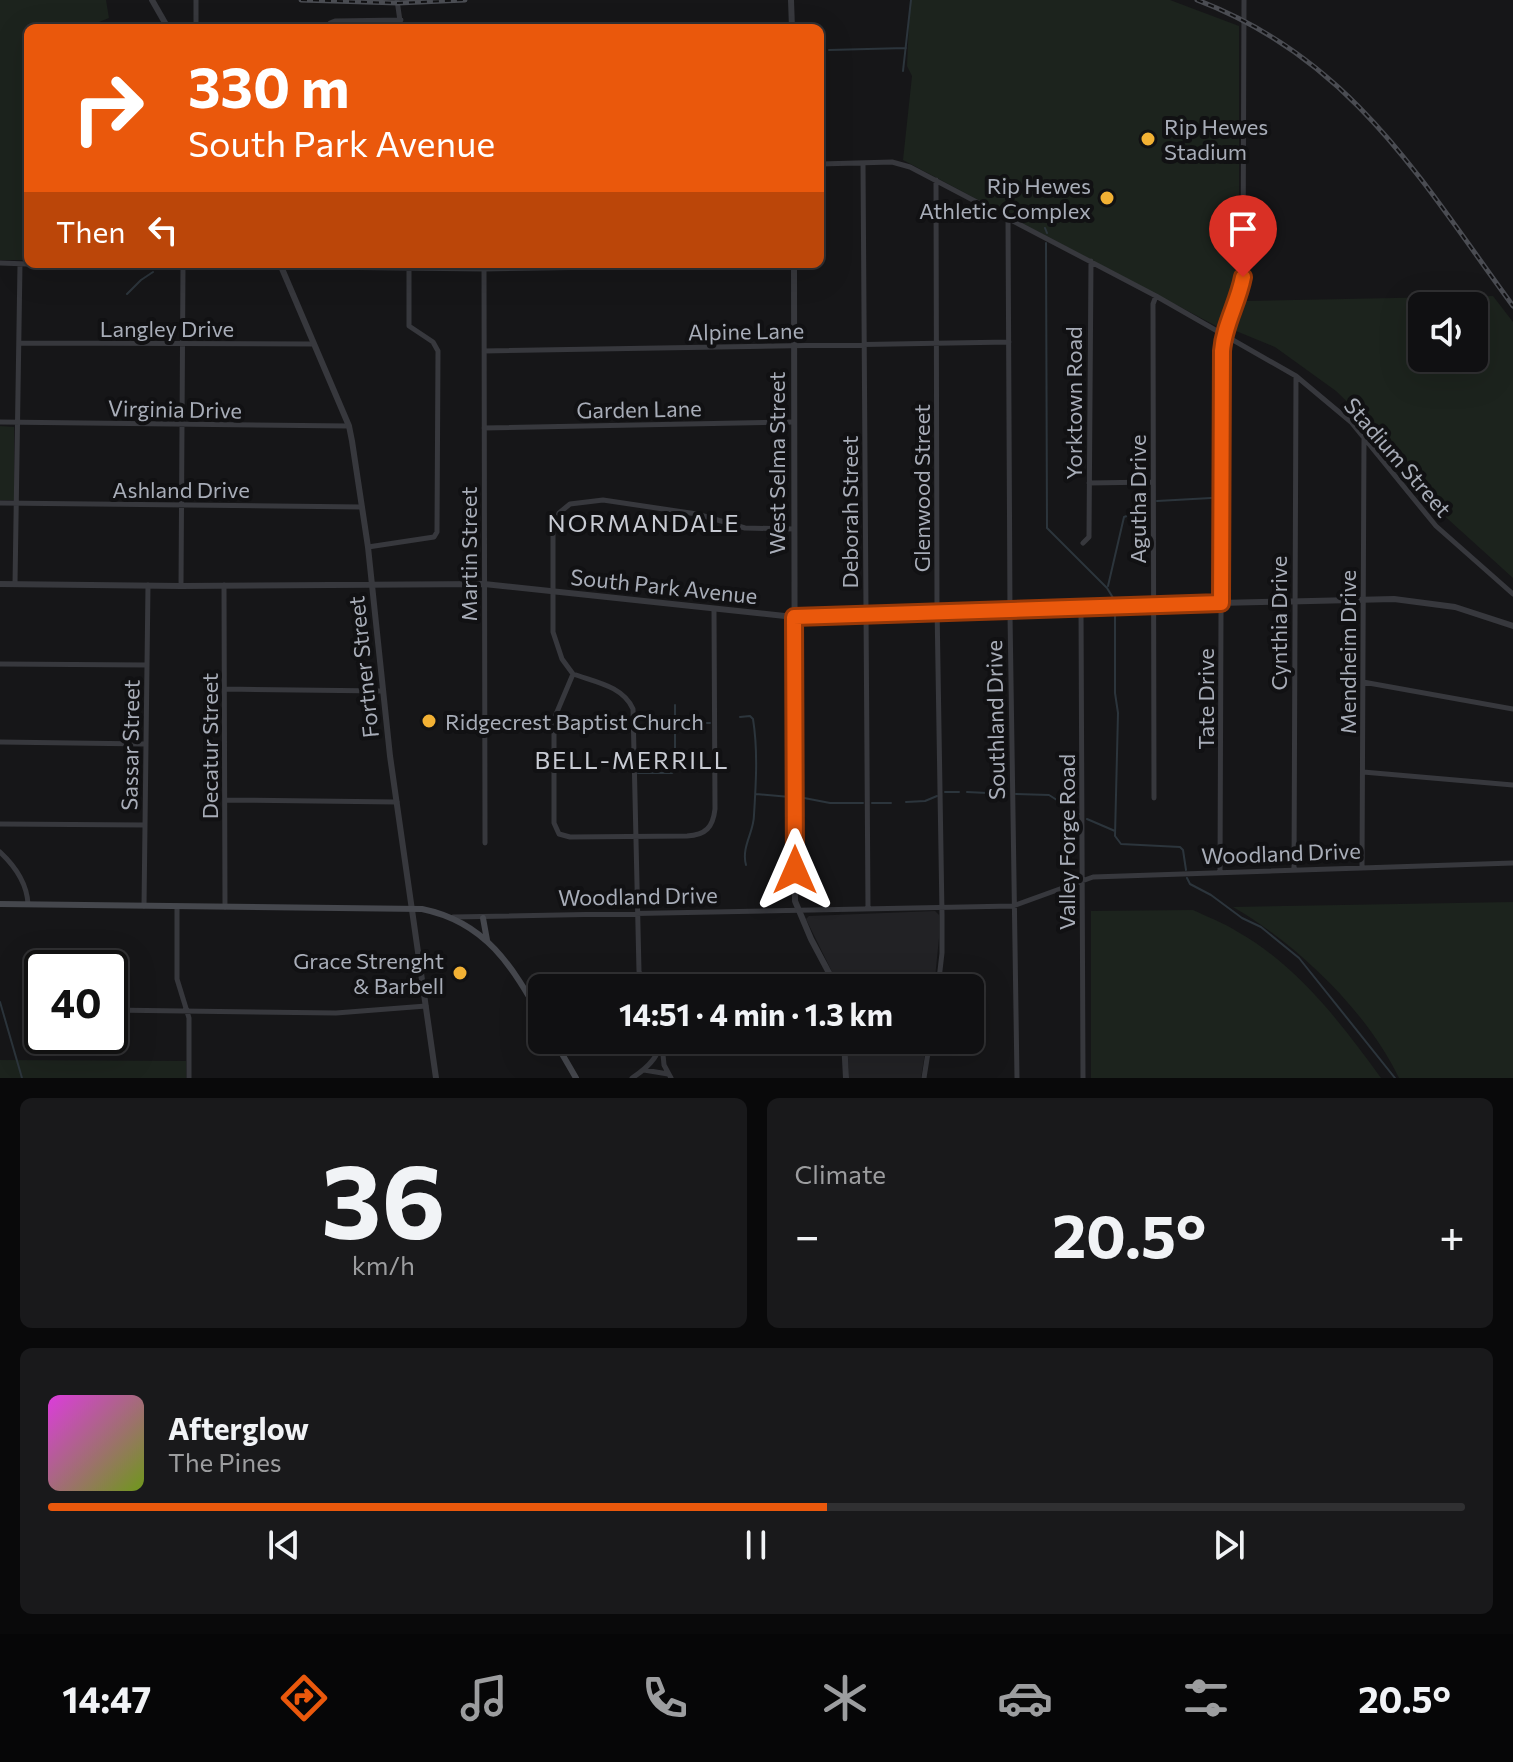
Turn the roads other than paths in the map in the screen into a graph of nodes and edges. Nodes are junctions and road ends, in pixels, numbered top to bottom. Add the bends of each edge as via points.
1 (152, 0) edge
2 (196, 0) edge
3 (397, 0) edge
4 (791, 0) edge
5 (1244, 0) edge
6 (401, 20) junction
7 (166, 24) edge
8 (196, 24) edge
9 (330, 24) edge
10 (401, 24) edge
11 (792, 24) edge
12 (863, 163) junction
13 (824, 164) edge
14 (936, 180) junction
15 (1008, 218) junction
16 (1091, 261) junction
17 (0, 263) edge
18 (20, 264) junction
19 (24, 264) edge
20 (183, 268) edge
21 (281, 268) edge
22 (406, 268) edge
23 (484, 268) edge
24 (794, 268) edge
25 (1156, 296) junction
26 (1224, 334) junction
27 (1009, 342) junction
28 (19, 343) junction
29 (936, 343) junction
30 (183, 344) junction
31 (314, 344) junction
32 (864, 344) junction
33 (795, 346) junction
34 (484, 351) junction
35 (1296, 376) junction
36 (0, 422) edge
37 (794, 422) junction
38 (19, 423) junction
39 (182, 425) junction
40 (349, 426) junction
41 (484, 428) junction
42 (1364, 437) junction
43 (1153, 482) junction
44 (1089, 483) junction
45 (0, 503) edge
46 (17, 504) junction
47 (182, 505) junction
48 (362, 507) junction
49 (794, 529) junction
50 (1083, 543) dead end
51 (368, 547) junction
52 (0, 584) edge
53 (15, 584) junction
54 (484, 584) junction
55 (148, 585) junction
56 (224, 585) junction
57 (372, 585) junction
58 (181, 586) junction
59 (553, 592) junction
60 (1513, 594) edge
61 (1363, 599) junction
62 (1294, 601) junction
63 (1221, 603) junction
64 (1152, 605) junction
65 (1081, 607) junction
66 (1010, 608) junction
67 (714, 610) junction
68 (938, 612) junction
69 (866, 616) junction
70 (794, 617) junction
71 (1513, 626) edge
72 (0, 664) edge
73 (147, 665) junction
74 (573, 674) junction
75 (1363, 682) junction
76 (224, 689) junction
77 (383, 691) junction
78 (1513, 709) edge
79 (0, 742) edge
80 (146, 744) junction
81 (1363, 772) junction
82 (1513, 785) edge
83 (1154, 798) dead end
84 (225, 800) junction
85 (397, 802) junction
86 (0, 824) edge
87 (145, 825) junction
88 (636, 836) junction
89 (485, 843) dead end
90 (0, 852) edge
91 (1513, 863) edge
92 (1362, 868) junction
93 (1294, 870) junction
94 (1220, 873) junction
95 (1083, 879) junction
96 (0, 904) edge
97 (28, 904) junction
98 (144, 906) junction
99 (177, 906) junction
100 (1013, 906) junction
101 (225, 907) junction
102 (942, 908) junction
103 (412, 909) junction
104 (868, 909) junction
105 (799, 911) junction
106 (638, 915) junction
107 (453, 917) junction
108 (483, 918) junction
109 (487, 940) junction
110 (640, 974) edge
111 (830, 974) edge
112 (940, 974) edge
113 (528, 995) edge
114 (426, 1006) junction
115 (128, 1010) edge
116 (187, 1011) junction
117 (562, 1054) edge
118 (654, 1054) edge
119 (665, 1054) edge
120 (845, 1054) edge
121 (928, 1054) edge
122 (643, 1070) junction
123 (670, 1076) edge
124 (189, 1078) edge
125 (436, 1078) edge
126 (576, 1078) edge
127 (632, 1078) edge
128 (846, 1078) edge
129 (924, 1078) edge
130 (1017, 1078) edge
131 (1083, 1078) edge

1 - 7 street
2 - 8 street
3 - 6 street
4 - 11 street
5 - 26 street, Tate Drive via 1243,271
6 - 9 street
6 - 10 street
12 - 13 street, Stadium Street
12 - 14 street, Stadium Street via 900,163
12 - 32 street, Deborah Street
14 - 15 street, Stadium Street
14 - 29 street, Glenwood Street
15 - 16 street, Stadium Street
15 - 27 street, Southland Drive
16 - 25 street, Stadium Street
16 - 44 street, Yorktown Road
17 - 18 street
18 - 19 street
18 - 28 street
20 - 30 street
21 - 31 street, Fortner Street
22 - 51 street via 409,326 438,351 437,532 434,537
23 - 34 street, Martin Street
24 - 33 street, West Selma Street
25 - 26 street, Stadium Street
25 - 43 street, Agutha Drive
26 - 35 street, Stadium Street
26 - 63 street, Tate Drive
27 - 29 street, Alpine Lane
27 - 66 street, Southland Drive
28 - 30 street, Langley Drive
28 - 38 street
29 - 32 street, Alpine Lane
29 - 68 street, Glenwood Street
30 - 31 street, Langley Drive
30 - 39 street
31 - 40 street, Fortner Street
32 - 33 street, Alpine Lane
32 - 69 street, Deborah Street
33 - 34 street, Alpine Lane
33 - 37 street, West Selma Street
34 - 41 street, Martin Street
35 - 42 street, Stadium Street
35 - 62 street, Cynthia Drive
36 - 38 street, Virginia Drive
37 - 41 street, Garden Lane
37 - 49 street, West Selma Street
38 - 39 street, Virginia Drive
38 - 46 street
39 - 40 street, Virginia Drive
39 - 47 street
40 - 48 street, Fortner Street
41 - 54 street, Martin Street
42 - 60 street, Stadium Street via 1423,513
42 - 61 street, Mendheim Drive
43 - 44 street
43 - 64 street, Agutha Drive
44 - 50 street, Yorktown Road via 1089,537
45 - 46 street, Ashland Drive
46 - 47 street, Ashland Drive
46 - 53 street
47 - 48 street, Ashland Drive
47 - 58 street
48 - 51 street, Fortner Street
49 - 59 street via 745,528 603,500 577,502 564,508 554,524
49 - 70 street, West Selma Street
51 - 57 street, Fortner Street
52 - 53 street, South Park Avenue
53 - 55 street, South Park Avenue
54 - 57 street, South Park Avenue
54 - 59 street, South Park Avenue
54 - 89 street, Martin Street
55 - 58 street, South Park Avenue
55 - 73 street, Sassar Street
56 - 57 street, South Park Avenue
56 - 58 street, South Park Avenue
56 - 76 street, Decatur Street
57 - 77 street, Fortner Street
59 - 67 street, South Park Avenue
59 - 74 street via 554,637
61 - 62 street, South Park Avenue
61 - 71 street, South Park Avenue via 1431,602
61 - 75 street, Mendheim Drive
62 - 63 street, South Park Avenue
62 - 93 street, Cynthia Drive
63 - 64 street, South Park Avenue
63 - 94 street, Tate Drive
64 - 65 street, South Park Avenue
64 - 83 street, Agutha Drive
65 - 66 street, South Park Avenue
65 - 95 street, Valley Forge Road
66 - 68 street, South Park Avenue
66 - 100 street, Southland Drive
67 - 70 street, South Park Avenue
67 - 88 street via 712,823 694,836
68 - 69 street, South Park Avenue
68 - 102 street, Glenwood Street
69 - 70 street, South Park Avenue
69 - 104 street, Deborah Street
70 - 105 street, West Selma Street
72 - 73 street
73 - 80 street, Sassar Street
74 - 88 street via 617,690 633,709
74 - 88 street via 554,719 555,829 565,837
75 - 78 street
75 - 81 street, Mendheim Drive
76 - 77 street
76 - 84 street, Decatur Street
77 - 85 street, Fortner Street
79 - 80 street
80 - 87 street, Sassar Street
81 - 82 street
81 - 92 street, Mendheim Drive
84 - 85 street
84 - 101 street, Decatur Street
85 - 103 street, Fortner Street
86 - 87 street
87 - 98 street, Sassar Street
88 - 106 street
90 - 97 street via 22,879
91 - 92 street, Woodland Drive
92 - 93 street, Woodland Drive
93 - 94 street, Woodland Drive
94 - 95 street, Woodland Drive
95 - 100 street, Woodland Drive
95 - 131 street, Valley Forge Road
96 - 97 main road, Woodland Drive
97 - 98 main road, Woodland Drive
98 - 99 main road, Woodland Drive
99 - 101 main road, Woodland Drive
99 - 116 street via 178,986
100 - 102 street, Woodland Drive
100 - 130 street, Southland Drive
101 - 103 main road, Woodland Drive
102 - 104 street, Woodland Drive
102 - 112 street, Glenwood Street
103 - 107 main road, Woodland Drive
103 - 114 street, Fortner Street
104 - 105 street, Woodland Drive
105 - 106 street, Woodland Drive
105 - 111 street, West Selma Street
106 - 108 street, Woodland Drive
106 - 110 street
107 - 108 street, Woodland Drive
107 - 109 main road
108 - 109 main road
109 - 113 main road
114 - 116 street via 336,1013
114 - 125 street, Fortner Street
115 - 116 street
116 - 124 street
117 - 126 main road
118 - 122 street
119 - 123 street
120 - 128 street
121 - 129 street
122 - 123 street
122 - 127 street

